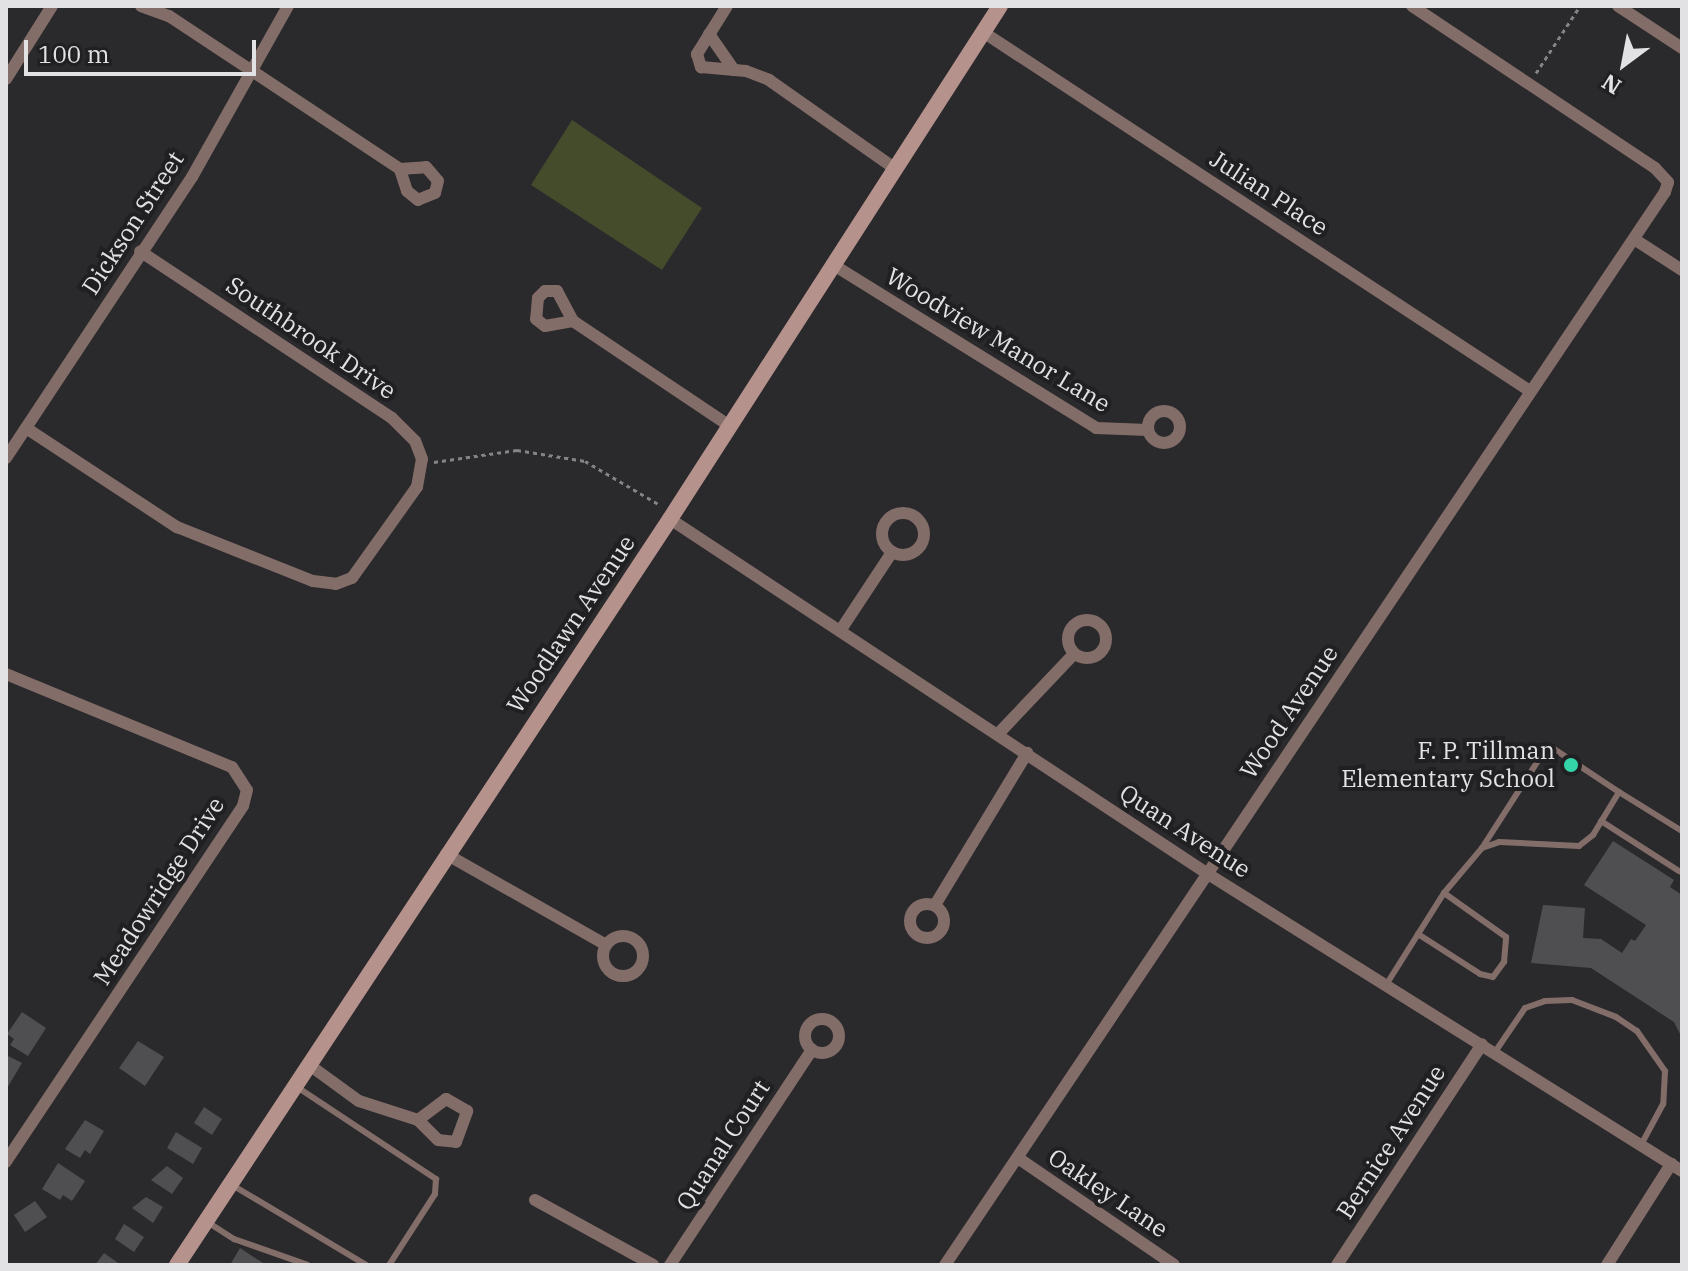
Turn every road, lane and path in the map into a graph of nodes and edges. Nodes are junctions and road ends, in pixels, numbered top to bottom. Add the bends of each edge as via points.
1 (52, 6) edge
2 (141, 6) edge
3 (288, 6) edge
4 (727, 6) edge
5 (1000, 6) edge
6 (1412, 6) edge
7 (1580, 6) edge
8 (1618, 6) edge
9 (983, 32) junction
10 (709, 34) junction
11 (1682, 48) edge
12 (248, 70) junction
13 (734, 70) junction
14 (6, 79) edge
15 (1529, 84) junction
16 (894, 168) junction
17 (400, 169) dead end
18 (1634, 239) junction
19 (140, 251) junction
20 (832, 264) junction
21 (1682, 270) edge
22 (573, 321) dead end
23 (1530, 391) junction
24 (730, 426) junction
25 (26, 428) junction
26 (1148, 430) dead end
27 (12, 437) edge
28 (6, 458) edge
29 (421, 463) junction
30 (672, 516) junction
31 (892, 552) dead end
32 (840, 631) junction
33 (1074, 654) dead end
34 (6, 674) edge
35 (999, 733) junction
36 (1027, 753) junction
37 (1619, 792) junction
38 (1601, 821) junction
39 (1682, 831) edge
40 (1482, 848) junction
41 (446, 854) junction
42 (1679, 871) dead end
43 (1208, 874) junction
44 (1444, 893) junction
45 (935, 905) dead end
46 (1418, 934) junction
47 (606, 945) dead end
48 (1386, 985) junction
49 (1482, 1044) junction
50 (812, 1050) dead end
51 (1495, 1052) junction
52 (308, 1064) junction
53 (294, 1085) junction
54 (418, 1120) dead end
55 (1641, 1145) junction
56 (1018, 1158) junction
57 (6, 1162) edge
58 (1677, 1168) edge
59 (230, 1184) junction
60 (535, 1200) dead end
61 (206, 1221) junction
62 (177, 1265) edge
63 (308, 1265) edge
64 (366, 1265) edge
65 (389, 1265) edge
66 (653, 1265) edge
67 (670, 1265) edge
68 (945, 1265) edge
69 (1174, 1265) edge
70 (1337, 1265) edge
71 (1607, 1265) edge

1 - 14 street
2 - 12 street via 169,16
3 - 12 street, Dickson Street
4 - 10 street
5 - 9 street, Woodlawn Avenue
6 - 15 street
7 - 15 path
8 - 11 street
9 - 16 street, Woodlawn Avenue
9 - 23 street, Julian Place
10 - 13 street
10 - 13 street via 697,54 701,67
12 - 17 street
12 - 19 street, Dickson Street via 192,177
13 - 16 street via 769,80
15 - 18 street, Wood Avenue via 1668,182
16 - 20 street, Woodlawn Avenue
18 - 21 street
18 - 23 street, Wood Avenue
19 - 25 street, Dickson Street
19 - 29 street, Southbrook Drive via 392,418 415,441
20 - 24 street, Woodlawn Avenue
20 - 26 street, Woodview Manor Lane via 1096,428
22 - 24 street
23 - 43 street, Wood Avenue
24 - 30 street, Woodlawn Avenue
25 - 27 street, Dickson Street
25 - 29 street via 177,527 313,581 336,584 352,578 417,487
27 - 28 street, Dickson Street
29 - 30 path via 517,450 585,461
30 - 32 street, Quan Avenue
30 - 41 street, Woodlawn Avenue
31 - 32 street
32 - 35 street, Quan Avenue
33 - 35 street
34 - 57 street, Meadowridge Drive via 232,767 247,790 243,806
35 - 36 street, Quan Avenue
36 - 43 street, Quan Avenue
36 - 45 street
37 - 38 lane
37 - 39 lane
37 - 40 lane via 1548,745
38 - 40 lane via 1579,846 1499,842
38 - 42 lane
40 - 44 lane
41 - 47 street
41 - 52 street, Woodlawn Avenue
43 - 48 street, Quan Avenue
43 - 56 street, Wood Avenue
44 - 46 lane
44 - 46 lane via 1506,937 1504,962 1493,977 1480,974
46 - 48 lane
48 - 49 street, Quan Avenue
49 - 51 street, Quan Avenue
49 - 70 street, Bernice Avenue
50 - 67 street, Quanal Court
51 - 55 street, Quan Avenue
51 - 55 lane via 1525,1008 1545,1001 1572,1000 1616,1017 1637,1031 1665,1071 1663,1104
52 - 53 street, Woodlawn Avenue
52 - 54 street via 359,1101
53 - 59 street, Woodlawn Avenue
53 - 65 lane via 436,1179 435,1194
55 - 58 street, Quan Avenue
56 - 68 street, Wood Avenue
56 - 69 street, Oakley Lane
58 - 71 street
59 - 61 street, Woodlawn Avenue
59 - 64 lane
60 - 66 street
61 - 62 street, Woodlawn Avenue
61 - 63 lane via 234,1239

